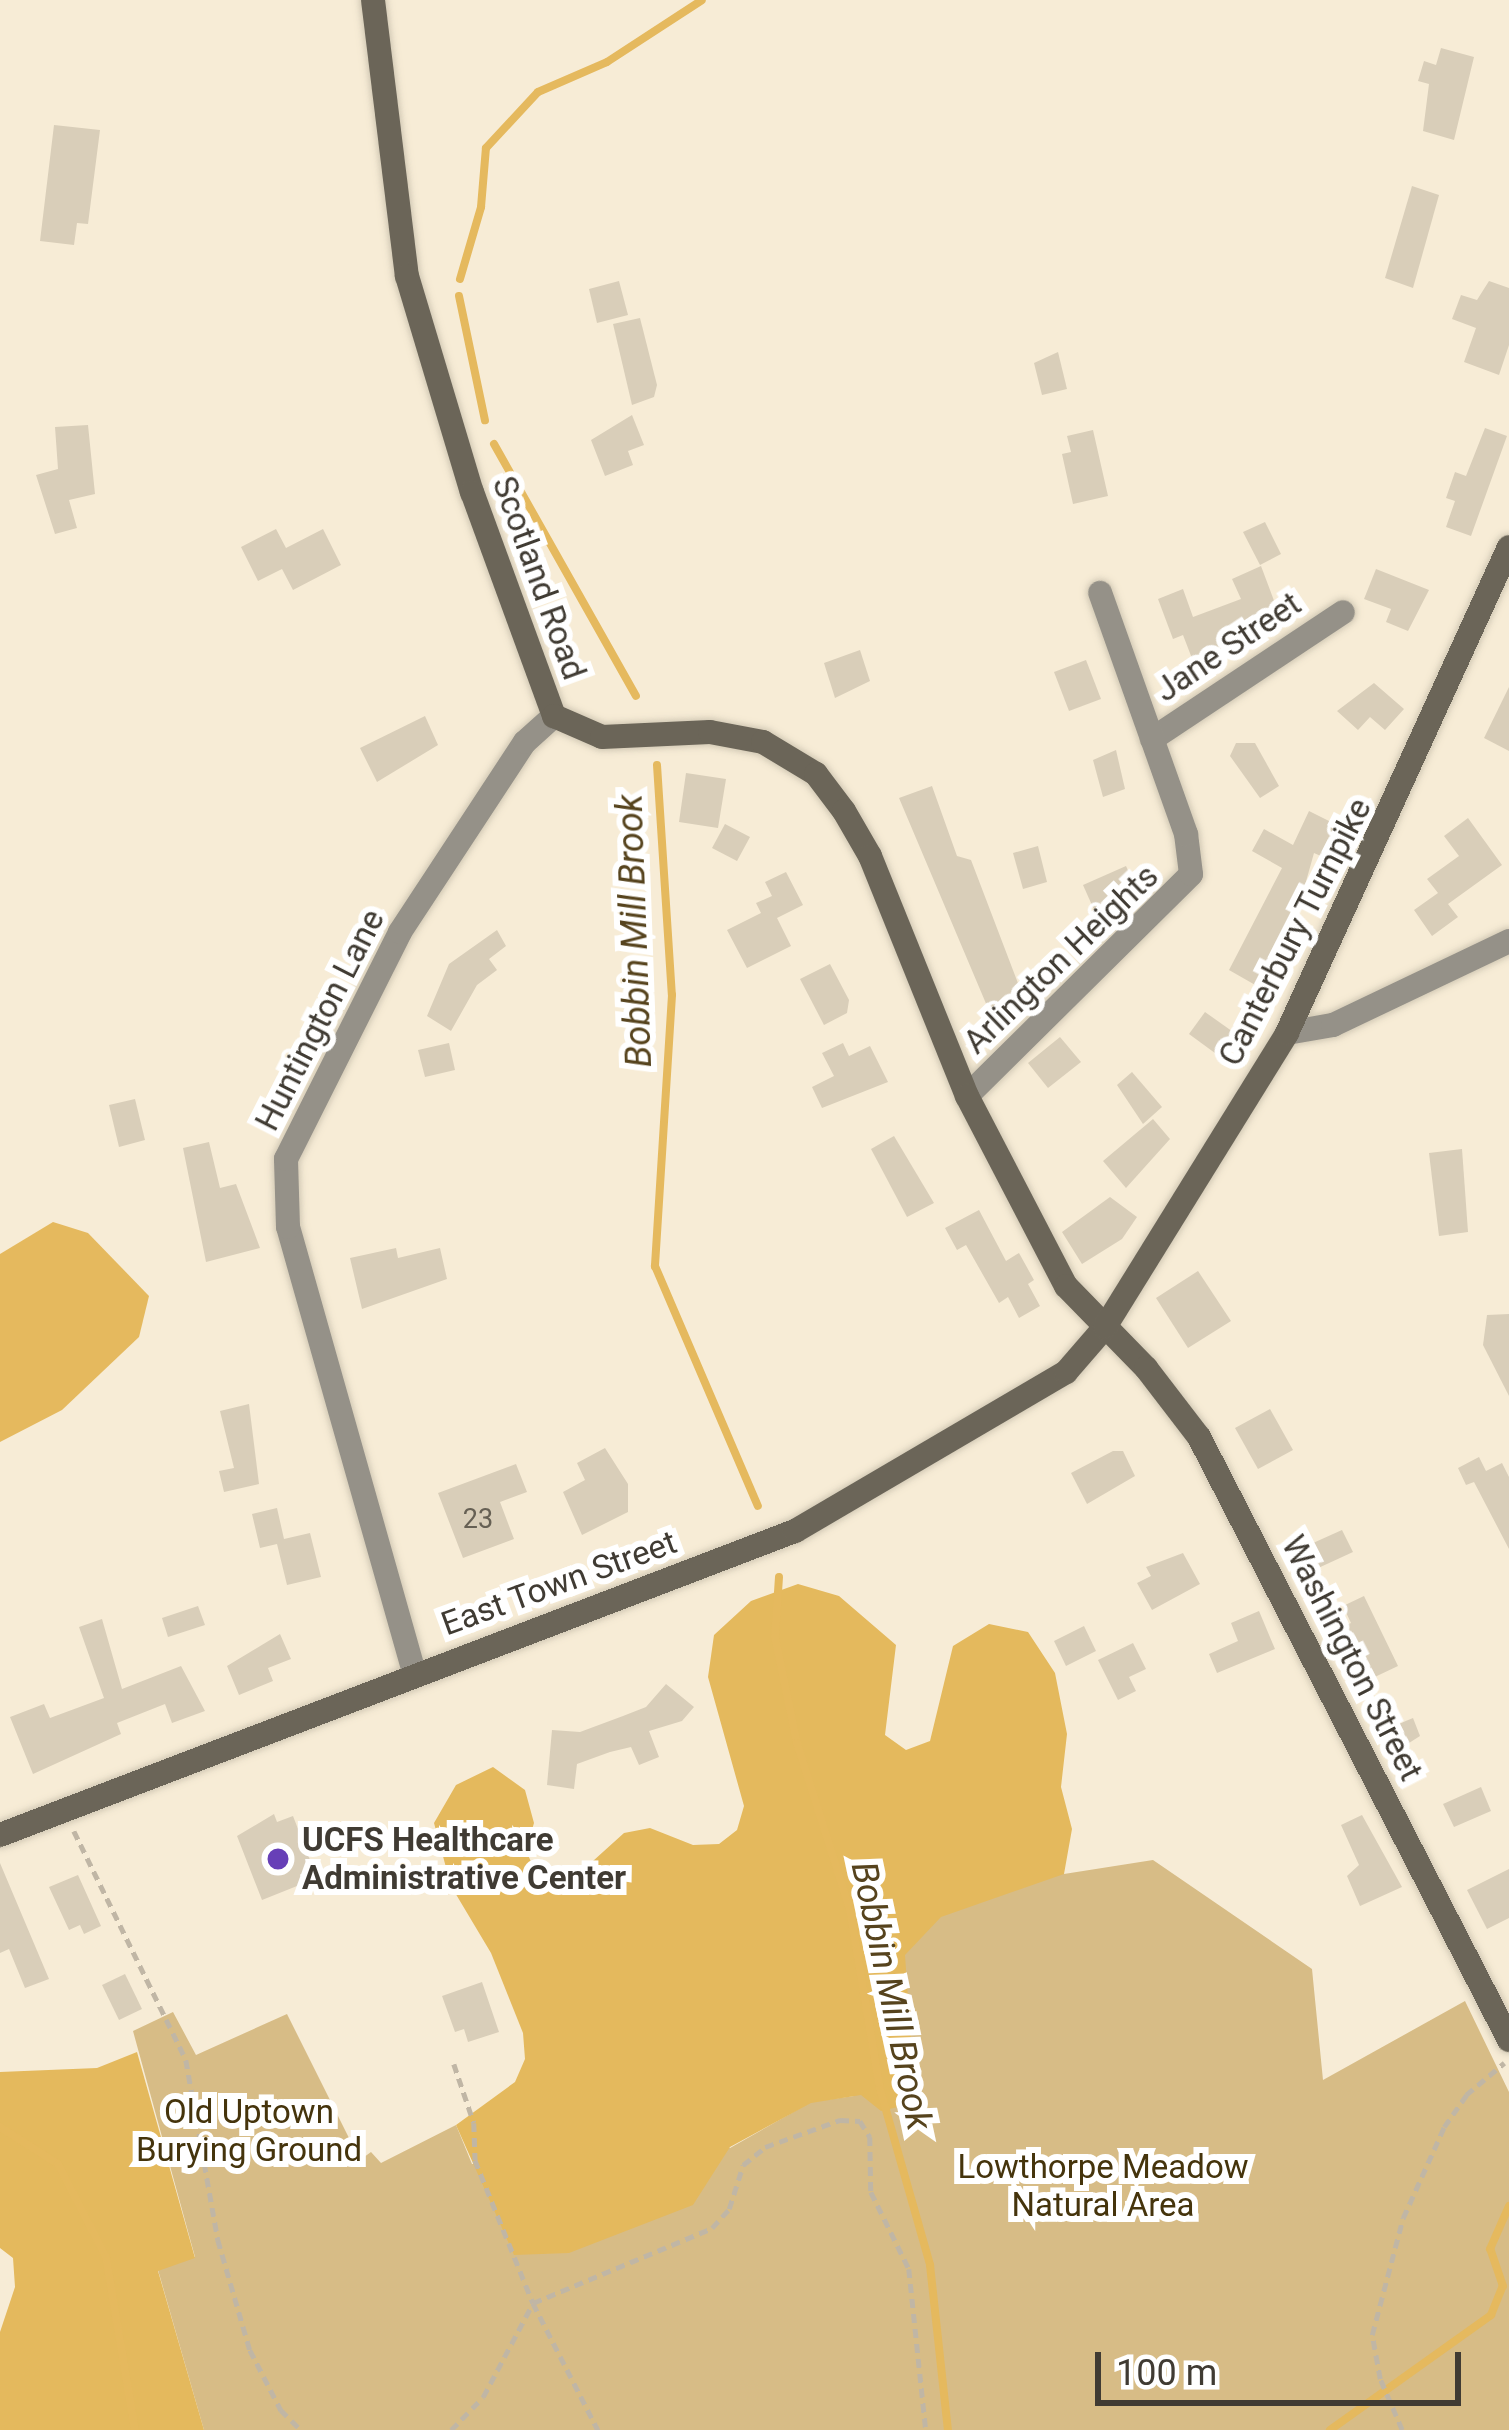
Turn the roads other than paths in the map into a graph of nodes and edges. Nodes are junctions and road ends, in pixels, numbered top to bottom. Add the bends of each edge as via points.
1 (373, 0) edge
2 (1509, 548) edge
3 (1100, 592) dead end
4 (1343, 612) dead end
5 (554, 716) junction
6 (1152, 740) junction
7 (1509, 941) edge
8 (1287, 1034) junction
9 (967, 1096) junction
10 (1105, 1328) junction
11 (414, 1672) junction
12 (0, 1835) edge
13 (1509, 2040) edge

1 - 5 street, Scotland Road via 407,276 472,492
2 - 8 street, Canterbury Turnpike
3 - 6 street, Arlington Heights
4 - 6 street, Jane Street
5 - 9 street, Scotland Road via 602,737 710,732 763,742 816,774 870,856
5 - 11 street, Huntington Lane via 525,742 400,932 286,1159 288,1227
6 - 9 street, Arlington Heights via 1186,834 1190,877
7 - 8 street via 1333,1024
8 - 10 street, Canterbury Turnpike
9 - 10 street, Scotland Road via 1066,1286
10 - 11 street, East Town Street via 1066,1372 795,1531
10 - 13 street, Washington Street via 1199,1437
11 - 12 street, East Town Street

